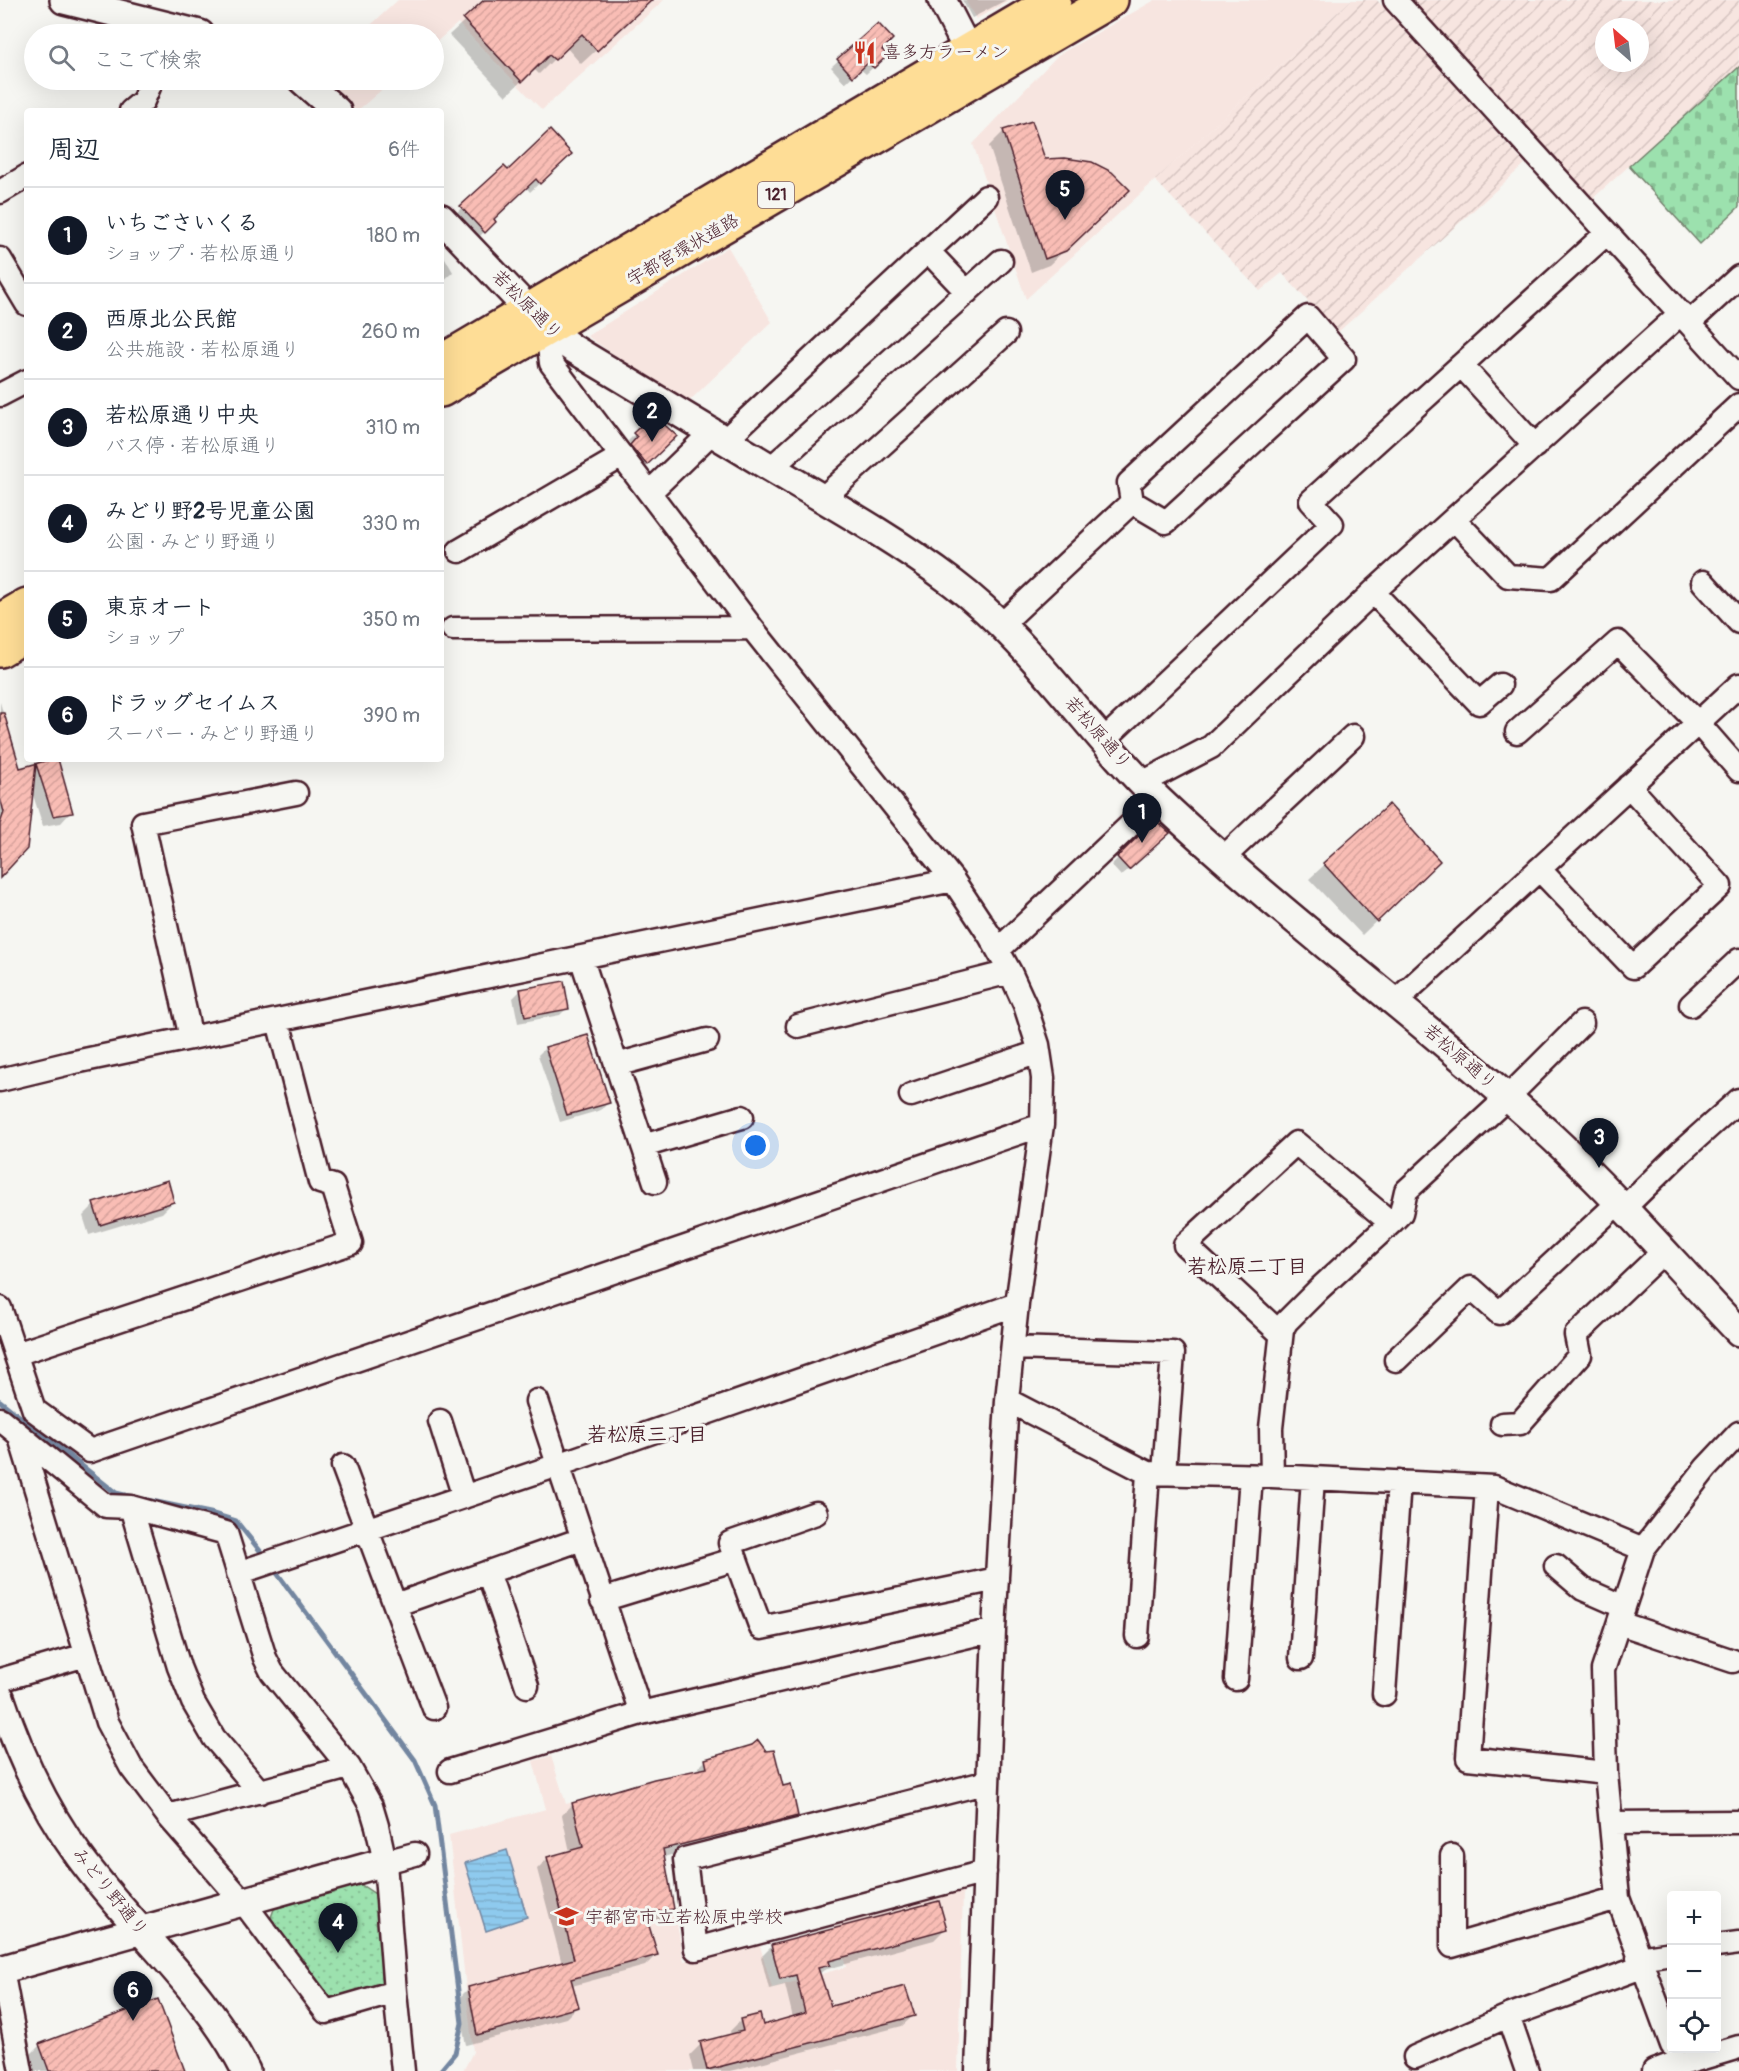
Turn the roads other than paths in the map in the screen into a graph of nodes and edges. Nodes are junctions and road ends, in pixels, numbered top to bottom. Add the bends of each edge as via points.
1 (64, 0) edge
2 (942, 0) edge
3 (1054, 0) edge
4 (1112, 0) edge
5 (1395, 0) edge
6 (148, 24) edge
7 (974, 62) junction
8 (148, 90) edge
9 (313, 90) edge
10 (137, 108) edge
11 (334, 108) edge
12 (24, 178) edge
13 (0, 192) edge
14 (986, 197) dead end
15 (444, 221) edge
16 (1608, 233) junction
17 (928, 251) junction
18 (0, 259) edge
19 (1001, 261) dead end
20 (1739, 277) edge
21 (967, 292) junction
22 (24, 299) edge
23 (1685, 318) junction
24 (538, 319) junction
25 (1006, 333) dead end
26 (444, 361) edge
27 (1461, 365) junction
28 (1739, 378) edge
29 (24, 383) edge
30 (444, 388) edge
31 (0, 395) edge
32 (1739, 405) edge
33 (718, 437) junction
34 (1535, 446) junction
35 (622, 456) junction
36 (771, 468) junction
37 (650, 492) junction
38 (823, 498) junction
39 (1132, 502) junction
40 (1454, 519) junction
41 (459, 551) dead end
42 (1703, 582) dead end
43 (1373, 592) junction
44 (24, 607) edge
45 (0, 621) edge
46 (1739, 622) edge
47 (1001, 625) junction
48 (752, 628) junction
49 (453, 629) dead end
50 (24, 636) edge
51 (0, 650) edge
52 (1500, 685) dead end
53 (1739, 686) edge
54 (1698, 723) junction
55 (1517, 732) dead end
56 (1353, 736) dead end
57 (1104, 740) junction
58 (1739, 770) edge
59 (1629, 786) junction
60 (1150, 791) junction
61 (296, 793) dead end
62 (1222, 858) junction
63 (1539, 869) junction
64 (953, 880) junction
65 (998, 950) junction
66 (580, 957) junction
67 (1739, 960) edge
68 (1010, 972) junction
69 (1395, 1002) junction
70 (1691, 1005) dead end
71 (278, 1021) junction
72 (1582, 1023) dead end
73 (798, 1026) dead end
74 (191, 1038) junction
75 (707, 1040) dead end
76 (1039, 1052) junction
77 (616, 1065) junction
78 (0, 1080) edge
79 (911, 1095) dead end
80 (1507, 1098) junction
81 (1739, 1100) edge
82 (742, 1117) dead end
83 (1042, 1125) junction
84 (643, 1146) junction
85 (655, 1182) dead end
86 (1620, 1206) junction
87 (1391, 1223) junction
88 (1663, 1252) junction
89 (1017, 1304) junction
90 (0, 1308) edge
91 (1739, 1332) edge
92 (1281, 1334) junction
93 (1013, 1348) junction
94 (16, 1354) junction
95 (1396, 1360) dead end
96 (1007, 1400) junction
97 (537, 1401) dead end
98 (0, 1419) edge
99 (440, 1421) dead end
100 (1503, 1424) dead end
101 (1739, 1432) edge
102 (20, 1437) junction
103 (558, 1465) junction
104 (344, 1466) dead end
105 (1156, 1473) junction
106 (1261, 1476) junction
107 (1313, 1478) junction
108 (1400, 1482) junction
109 (1487, 1486) junction
110 (464, 1497) junction
111 (131, 1507) junction
112 (816, 1513) dead end
113 (367, 1530) junction
114 (582, 1539) junction
115 (1643, 1549) junction
116 (736, 1559) junction
117 (1556, 1566) dead end
118 (488, 1572) junction
119 (238, 1573) junction
120 (997, 1579) junction
121 (602, 1600) junction
122 (395, 1605) junction
123 (1621, 1615) junction
124 (994, 1630) junction
125 (1137, 1636) dead end
126 (86, 1655) junction
127 (1301, 1658) dead end
128 (1733, 1661) dead end
129 (1236, 1678) dead end
130 (0, 1680) edge
131 (527, 1686) dead end
132 (1384, 1694) dead end
133 (0, 1697) edge
134 (434, 1708) dead end
135 (641, 1713) junction
136 (350, 1767) junction
137 (450, 1771) dead end
138 (1606, 1773) junction
139 (988, 1782) junction
140 (260, 1792) junction
141 (168, 1816) junction
142 (1739, 1822) edge
143 (1611, 1823) junction
144 (415, 1854) dead end
145 (1452, 1856) dead end
146 (385, 1862) junction
147 (985, 1872) junction
148 (1618, 1898) junction
149 (244, 1903) junction
150 (142, 1931) junction
151 (1739, 1943) edge
152 (1721, 1945) edge
153 (1667, 1954) edge
154 (1640, 1962) junction
155 (1, 1970) edge
156 (395, 1992) junction
157 (1508, 2016) junction
158 (1739, 2047) edge
159 (1415, 2057) dead end
160 (1676, 2058) edge
161 (21, 2071) edge
162 (246, 2071) edge
163 (403, 2071) edge
164 (977, 2071) edge
165 (1527, 2071) edge
166 (1654, 2071) edge

1 - 6 street
2 - 7 street
3 - 7 highway, 宇都宮環状道路 / 121
4 - 7 highway, 宇都宮環状道路 / 121
5 - 16 street
7 - 24 highway, 宇都宮環状道路 / 121
8 - 10 street
9 - 11 street
12 - 13 street
14 - 17 street
15 - 24 street, 若松原通り
16 - 23 street
16 - 27 street
17 - 21 street
17 - 33 street
18 - 22 street
19 - 21 street
20 - 23 street
21 - 36 street
23 - 28 street
23 - 34 street
24 - 26 highway, 宇都宮環状道路 / 121
24 - 30 highway, 宇都宮環状道路 / 121
24 - 33 street, 若松原通り via 572,348
24 - 35 street via 551,363
25 - 38 street
27 - 34 street
27 - 57 street via 1311,501 1332,524
29 - 31 street
32 - 40 street via 1551,579 1508,576
33 - 36 street, 若松原通り
33 - 37 street
34 - 40 street
35 - 37 street
35 - 41 street
36 - 38 street, 若松原通り
37 - 48 street
38 - 47 street, 若松原通り via 921,560
39 - 39 street via 1128,483 1308,317 1344,359 1166,522
39 - 47 street
40 - 43 street
42 - 46 street
43 - 52 street via 1479,704
43 - 60 street via 1211,747
44 - 45 highway
47 - 57 street, 若松原通り
48 - 49 street
48 - 64 street
50 - 51 highway
53 - 54 street
54 - 55 street via 1618,642
54 - 58 street
54 - 59 street
56 - 62 street
57 - 60 street, 若松原通り
59 - 63 street
59 - 63 street via 1720,886 1642,959 1633,967
60 - 62 street, 若松原通り
60 - 65 street
61 - 74 street via 143,823
62 - 69 street, 若松原通り
63 - 69 street
64 - 65 street
64 - 66 street
65 - 68 street
66 - 71 street
66 - 77 street
67 - 70 street
68 - 73 street
68 - 76 street
69 - 80 street, 若松原通り
71 - 74 street
71 - 94 street via 320,1182 333,1186 351,1243
72 - 80 street
74 - 78 street
75 - 77 street
76 - 79 street
76 - 83 street
77 - 84 street
80 - 86 street, 若松原通り
80 - 87 street via 1406,1191 1401,1213
81 - 86 street
82 - 84 street
83 - 89 street
83 - 94 street via 90,1451 34,1410
84 - 85 street
86 - 88 street, 若松原通り
86 - 95 street via 1499,1313 1471,1288
87 - 92 street via 1318,1289
87 - 92 street via 1296,1143 1185,1245
88 - 91 street, 若松原通り
88 - 100 street via 1576,1335 1580,1355 1520,1423
89 - 93 street
89 - 103 street
90 - 94 street
92 - 106 street via 1271,1428
93 - 96 street
93 - 105 street via 1173,1353
96 - 105 street
96 - 120 street
97 - 103 street
98 - 102 street
99 - 110 street
101 - 115 street via 1706,1467
102 - 111 street via 106,1506
102 - 126 street
103 - 110 street
103 - 114 street
104 - 113 street
105 - 106 street
105 - 125 street
106 - 107 street
106 - 129 street
107 - 108 street
107 - 127 street
108 - 109 street
108 - 132 street
109 - 115 street
109 - 138 street via 1468,1758
110 - 113 street
111 - 119 street via 226,1533
111 - 140 street via 179,1668 193,1702 214,1738
112 - 116 street via 730,1543
113 - 119 street
113 - 122 street
114 - 118 street
114 - 121 street
115 - 123 street
116 - 120 street via 761,1628
116 - 121 street
117 - 123 street
118 - 122 street
118 - 131 street
119 - 136 street via 272,1671
120 - 124 street
121 - 135 street
122 - 134 street
123 - 128 street
123 - 138 street via 1603,1670
124 - 135 street
124 - 139 street
126 - 130 street
126 - 141 street via 107,1722 131,1767
133 - 150 street, みどり野通り via 47,1809 79,1857
135 - 137 street
136 - 140 street
136 - 146 street via 370,1806
138 - 143 street
139 - 147 street
139 - 147 street via 685,1858 696,1948
140 - 141 street
141 - 149 street
142 - 143 street
143 - 148 street
144 - 146 street
145 - 148 street via 1452,1946
146 - 149 street
146 - 156 street
147 - 164 street
148 - 154 street
149 - 150 street
149 - 156 street via 326,2013
150 - 155 street
150 - 162 street, みどり野通り via 201,2001
151 - 152 street
153 - 154 street
154 - 157 street
154 - 160 street
155 - 161 street
156 - 163 street
157 - 159 street
157 - 165 street
158 - 160 street
160 - 166 street

